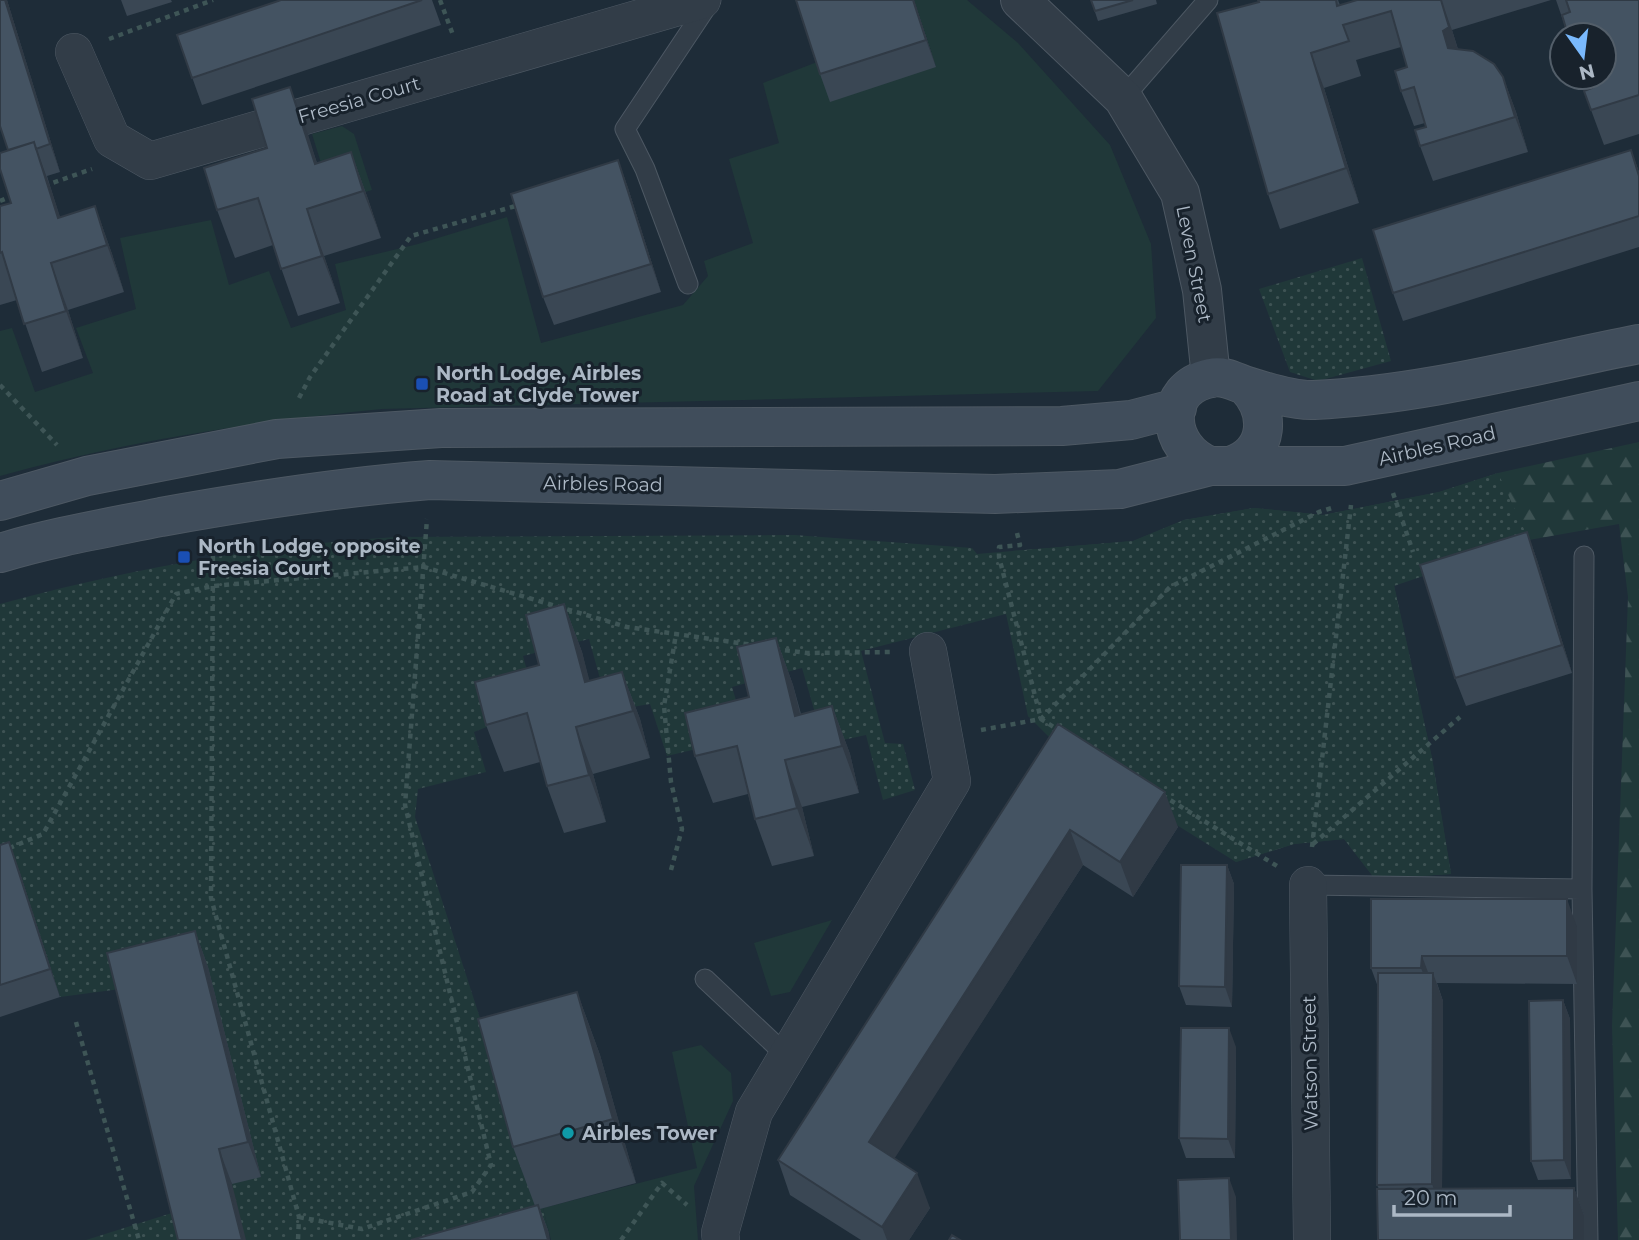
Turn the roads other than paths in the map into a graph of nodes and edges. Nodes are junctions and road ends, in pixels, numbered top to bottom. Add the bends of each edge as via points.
1 (702, 0) edge
2 (711, 0) edge
3 (1020, 0) edge
4 (1208, 0) edge
5 (643, 8) edge
6 (74, 52) road end
7 (1123, 98) junction
8 (688, 284) dead end
9 (1639, 344) edge
10 (1228, 382) junction
11 (1639, 401) edge
12 (1177, 408) junction
13 (1222, 465) junction
14 (0, 501) edge
15 (0, 553) edge
16 (1584, 556) dead end
17 (928, 651) road end
18 (1308, 885) joint
19 (1582, 889) junction
20 (705, 979) dead end
21 (787, 1056) junction
22 (720, 1236) edge
23 (1312, 1240) edge
24 (1588, 1240) edge

1 - 5 street, Freesia Court
2 - 8 lane via 625,129
3 - 7 street, Leven Street
4 - 7 lane
5 - 6 street, Freesia Court via 150,161 112,139
7 - 10 street, Leven Street via 1180,193
9 - 10 main road via 1394,393 1310,400
10 - 12 main road via 1196,384
10 - 13 main road, Airbles Road via 1257,397 1263,433 1257,450
11 - 13 main road, Airbles Road via 1345,466
12 - 13 main road via 1175,427 1180,442 1196,460
12 - 14 main road via 1131,420 1062,426 441,428 277,439 87,476
13 - 15 main road, Airbles Road via 1120,489 995,494 430,480 359,485 48,539
16 - 19 lane
17 - 21 street via 952,781
18 - 19 lane
18 - 23 street, Watson Street
19 - 24 lane
20 - 21 lane
21 - 22 street via 754,1112

